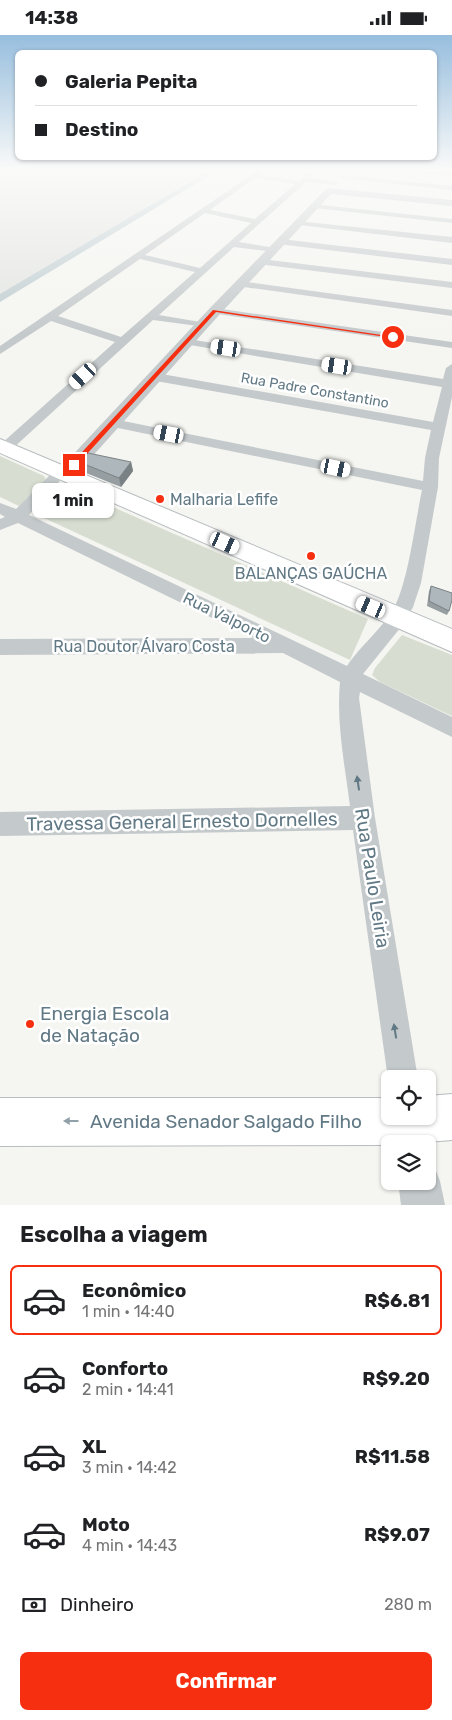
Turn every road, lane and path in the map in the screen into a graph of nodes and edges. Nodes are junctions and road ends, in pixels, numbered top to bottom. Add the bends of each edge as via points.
1 (183, 226) edge
2 (253, 226) edge
3 (297, 226) edge
4 (324, 226) edge
5 (452, 239) edge
6 (232, 244) junction
7 (277, 246) junction
8 (138, 256) junction
9 (261, 262) junction
10 (452, 262) edge
11 (202, 271) junction
12 (240, 284) junction
13 (452, 285) edge
14 (215, 311) junction
15 (452, 313) edge
16 (50, 317) junction
17 (151, 317) junction
18 (202, 325) junction
19 (123, 341) junction
20 (188, 342) junction
21 (452, 345) edge
22 (0, 351) edge
23 (156, 377) junction
24 (451, 377) edge
25 (113, 423) junction
26 (439, 427) junction
27 (3, 446) edge
28 (61, 473) junction
29 (430, 487) junction
30 (0, 509) edge
31 (18, 517) junction
32 (0, 525) edge
33 (398, 617) junction
34 (452, 641) edge
35 (287, 646) junction
36 (0, 647) edge
37 (352, 677) junction
38 (452, 727) edge
39 (363, 818) junction
40 (0, 824) edge
41 (409, 1070) edge
42 (381, 1116) edge
43 (0, 1122) edge
44 (420, 1190) edge
45 (423, 1205) edge

1 - 8 street
2 - 6 street
3 - 7 street
4 - 5 street
6 - 7 street
6 - 11 street
7 - 9 street
7 - 10 street
8 - 11 street
8 - 16 street
9 - 12 street
9 - 13 street
11 - 17 street
12 - 14 street
12 - 15 street
14 - 18 street
14 - 21 street
16 - 19 street
16 - 22 street
17 - 18 street
17 - 19 street
18 - 20 street
19 - 27 street
20 - 23 street
20 - 24 street
23 - 25 street
23 - 26 street, Rua Padre Constantino
24 - 26 street
25 - 28 street via 74,465
25 - 29 street
26 - 29 street
27 - 28 main road
28 - 31 street
28 - 33 main road
29 - 33 street via 412,583
30 - 31 street, Rua Valporto
31 - 32 street
31 - 35 street, Rua Valporto
33 - 34 main road
33 - 37 street via 362,659
35 - 36 street, Rua Doutor Álvaro Costa
35 - 37 street, Rua Valporto
37 - 38 street, Rua Valporto
39 -> 37 street, Rua Paulo Leiria via 351,728 349,698
39 - 40 street, Travessa General Ernesto Dornelles
41 -> 39 street, Rua Paulo Leiria
42 -> 43 main road, Avenida Senador Salgado Filho
44 - 45 street

